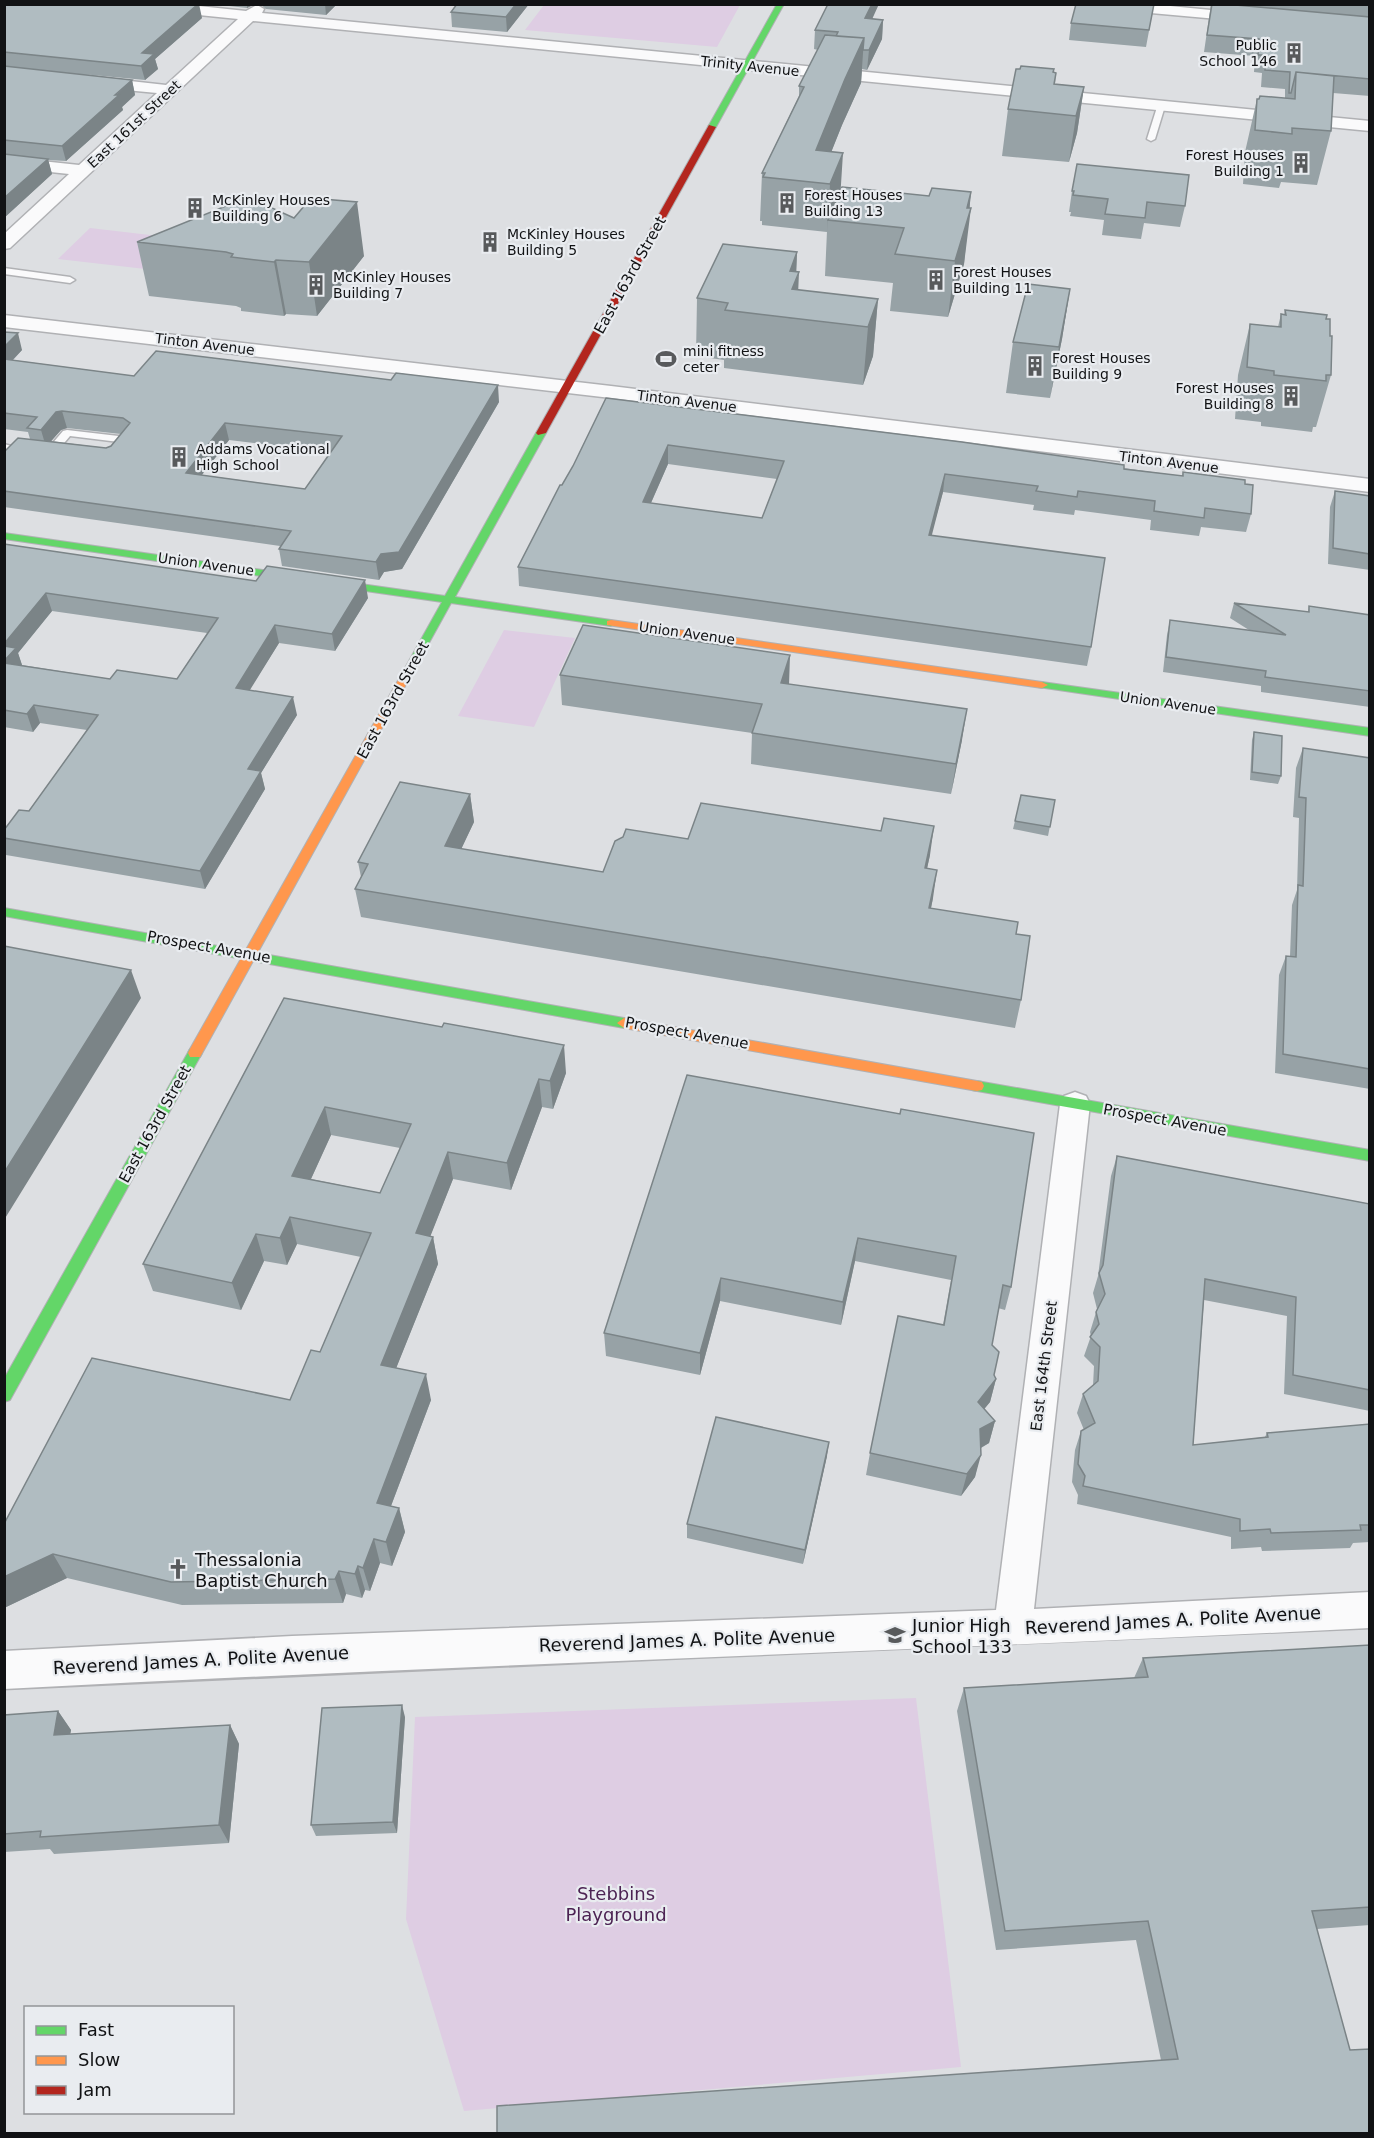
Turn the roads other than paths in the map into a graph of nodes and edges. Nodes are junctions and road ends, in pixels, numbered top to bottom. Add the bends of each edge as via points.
1 (130, 4) edge
2 (262, 4) edge
3 (781, 4) edge
4 (1095, 4) edge
5 (1174, 8) edge
6 (249, 17) junction
7 (1265, 19) edge
8 (747, 66) junction
9 (74, 80) edge
10 (171, 90) junction
11 (1161, 106) junction
12 (1370, 126) edge
13 (1151, 139) dead end
14 (4, 162) edge
15 (84, 171) junction
16 (4, 244) edge
17 (4, 271) edge
18 (70, 280) dead end
19 (4, 321) edge
20 (568, 387) junction
21 (4, 447) edge
22 (39, 451) junction
23 (116, 453) edge
24 (4, 463) edge
25 (1370, 486) edge
26 (4, 536) edge
27 (449, 599) junction
28 (1370, 732) edge
29 (4, 912) edge
30 (250, 954) junction
31 (1075, 1104) junction
32 (1370, 1156) edge
33 (4, 1395) edge
34 (1370, 1610) edge
35 (1013, 1628) junction
36 (4, 1670) edge

1 - 6 street, Trinity Avenue
2 - 6 street, East 161st Street
3 - 8 main road, East 163rd Street
4 - 5 street
5 - 7 street
6 - 8 street, Trinity Avenue
6 - 10 street, East 161st Street
8 - 11 street, Trinity Avenue
8 - 20 main road, East 163rd Street
9 - 10 street
10 - 15 street, East 161st Street
11 - 12 street, Trinity Avenue
11 - 13 lane
14 - 15 street
15 - 16 street, East 161st Street
17 - 18 lane
19 - 20 street, Tinton Avenue
20 - 25 street, Tinton Avenue
20 - 27 main road, East 163rd Street
21 - 22 lane
22 - 23 lane via 67,433 127,440
22 - 24 lane
26 - 27 main road, Union Avenue
27 - 28 main road, Union Avenue
27 - 30 main road, East 163rd Street
29 - 30 main road, Prospect Avenue
30 - 31 main road, Prospect Avenue
30 - 33 main road, East 163rd Street
31 - 32 main road, Prospect Avenue
31 - 35 street, East 164th Street
34 - 35 street, Reverend James A. Polite Avenue
35 - 36 street, Reverend James A. Polite Avenue via 292,1655

